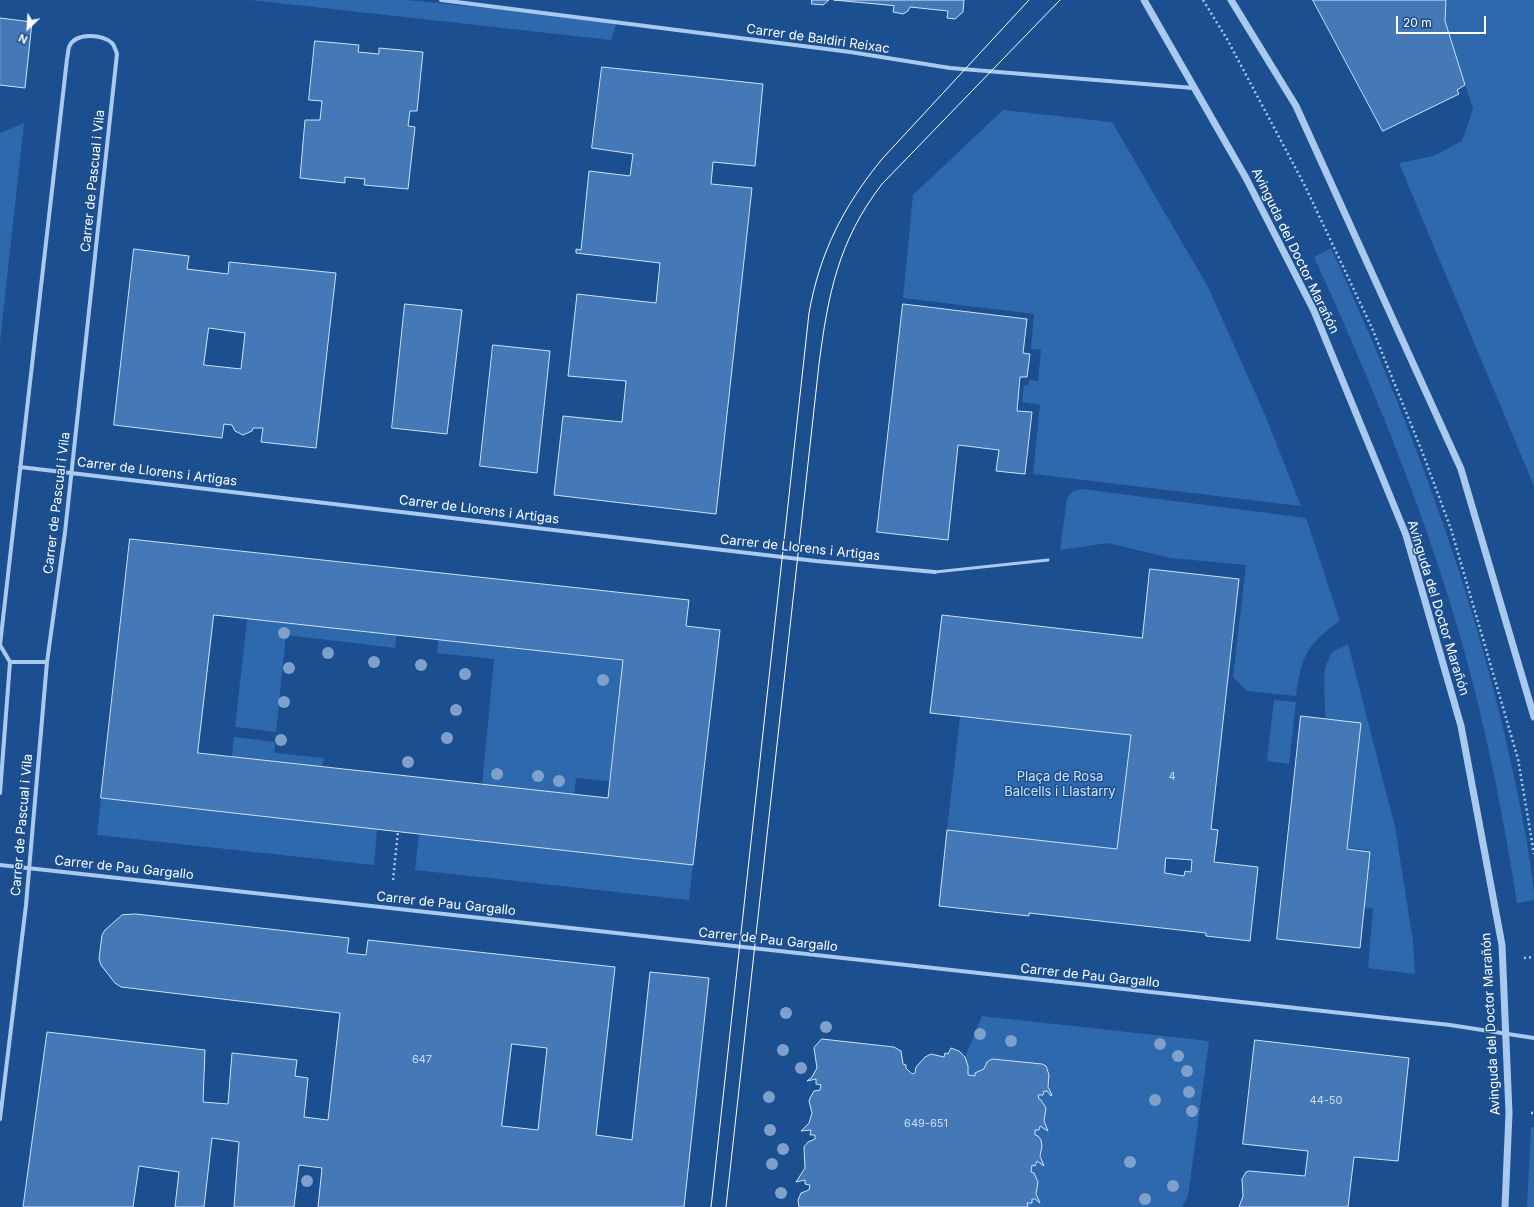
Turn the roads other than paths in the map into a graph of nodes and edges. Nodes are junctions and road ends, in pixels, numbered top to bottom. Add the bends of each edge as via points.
1 (441, 0) edge
2 (1144, 0) edge
3 (1231, 0) edge
4 (1193, 88) junction
5 (20, 467) junction
6 (71, 472) junction
7 (1048, 560) dead end
8 (934, 572) joint
9 (10, 662) junction
10 (47, 662) junction
11 (1534, 717) edge
12 (0, 793) edge
13 (0, 864) edge
14 (29, 867) junction
15 (1506, 1034) junction
16 (1534, 1038) edge
17 (0, 1119) edge
18 (1505, 1207) edge

1 - 4 street, Carrer de Baldiri Reixac via 850,52 950,68
2 - 4 street, Avinguda del Doctor Marañón
3 - 11 street via 1296,106 1461,469
4 - 15 street, Avinguda del Doctor Marañón via 1246,178 1314,311 1406,535 1461,726 1502,945
5 - 6 street, Carrer de Llorens i Artigas
5 - 6 street, Carrer de Pascual i Vila via 69,46 74,40 85,36 102,37 113,44 117,54
5 - 9 street, Carrer de Pascual i Vila via 0,645
6 - 8 street, Carrer de Llorens i Artigas via 816,561
6 - 10 street, Carrer de Pascual i Vila
7 - 8 lane
9 - 10 street
9 - 12 street, Carrer de Pascual i Vila
10 - 14 street, Carrer de Pascual i Vila
13 - 14 street, Carrer de Pau Gargallo
14 - 15 street, Carrer de Pau Gargallo via 1450,1025
14 - 17 street, Carrer de Pascual i Vila
15 - 16 street, Carrer de Pau Gargallo
15 - 18 street, Avinguda del Doctor Marañón via 1509,1113

